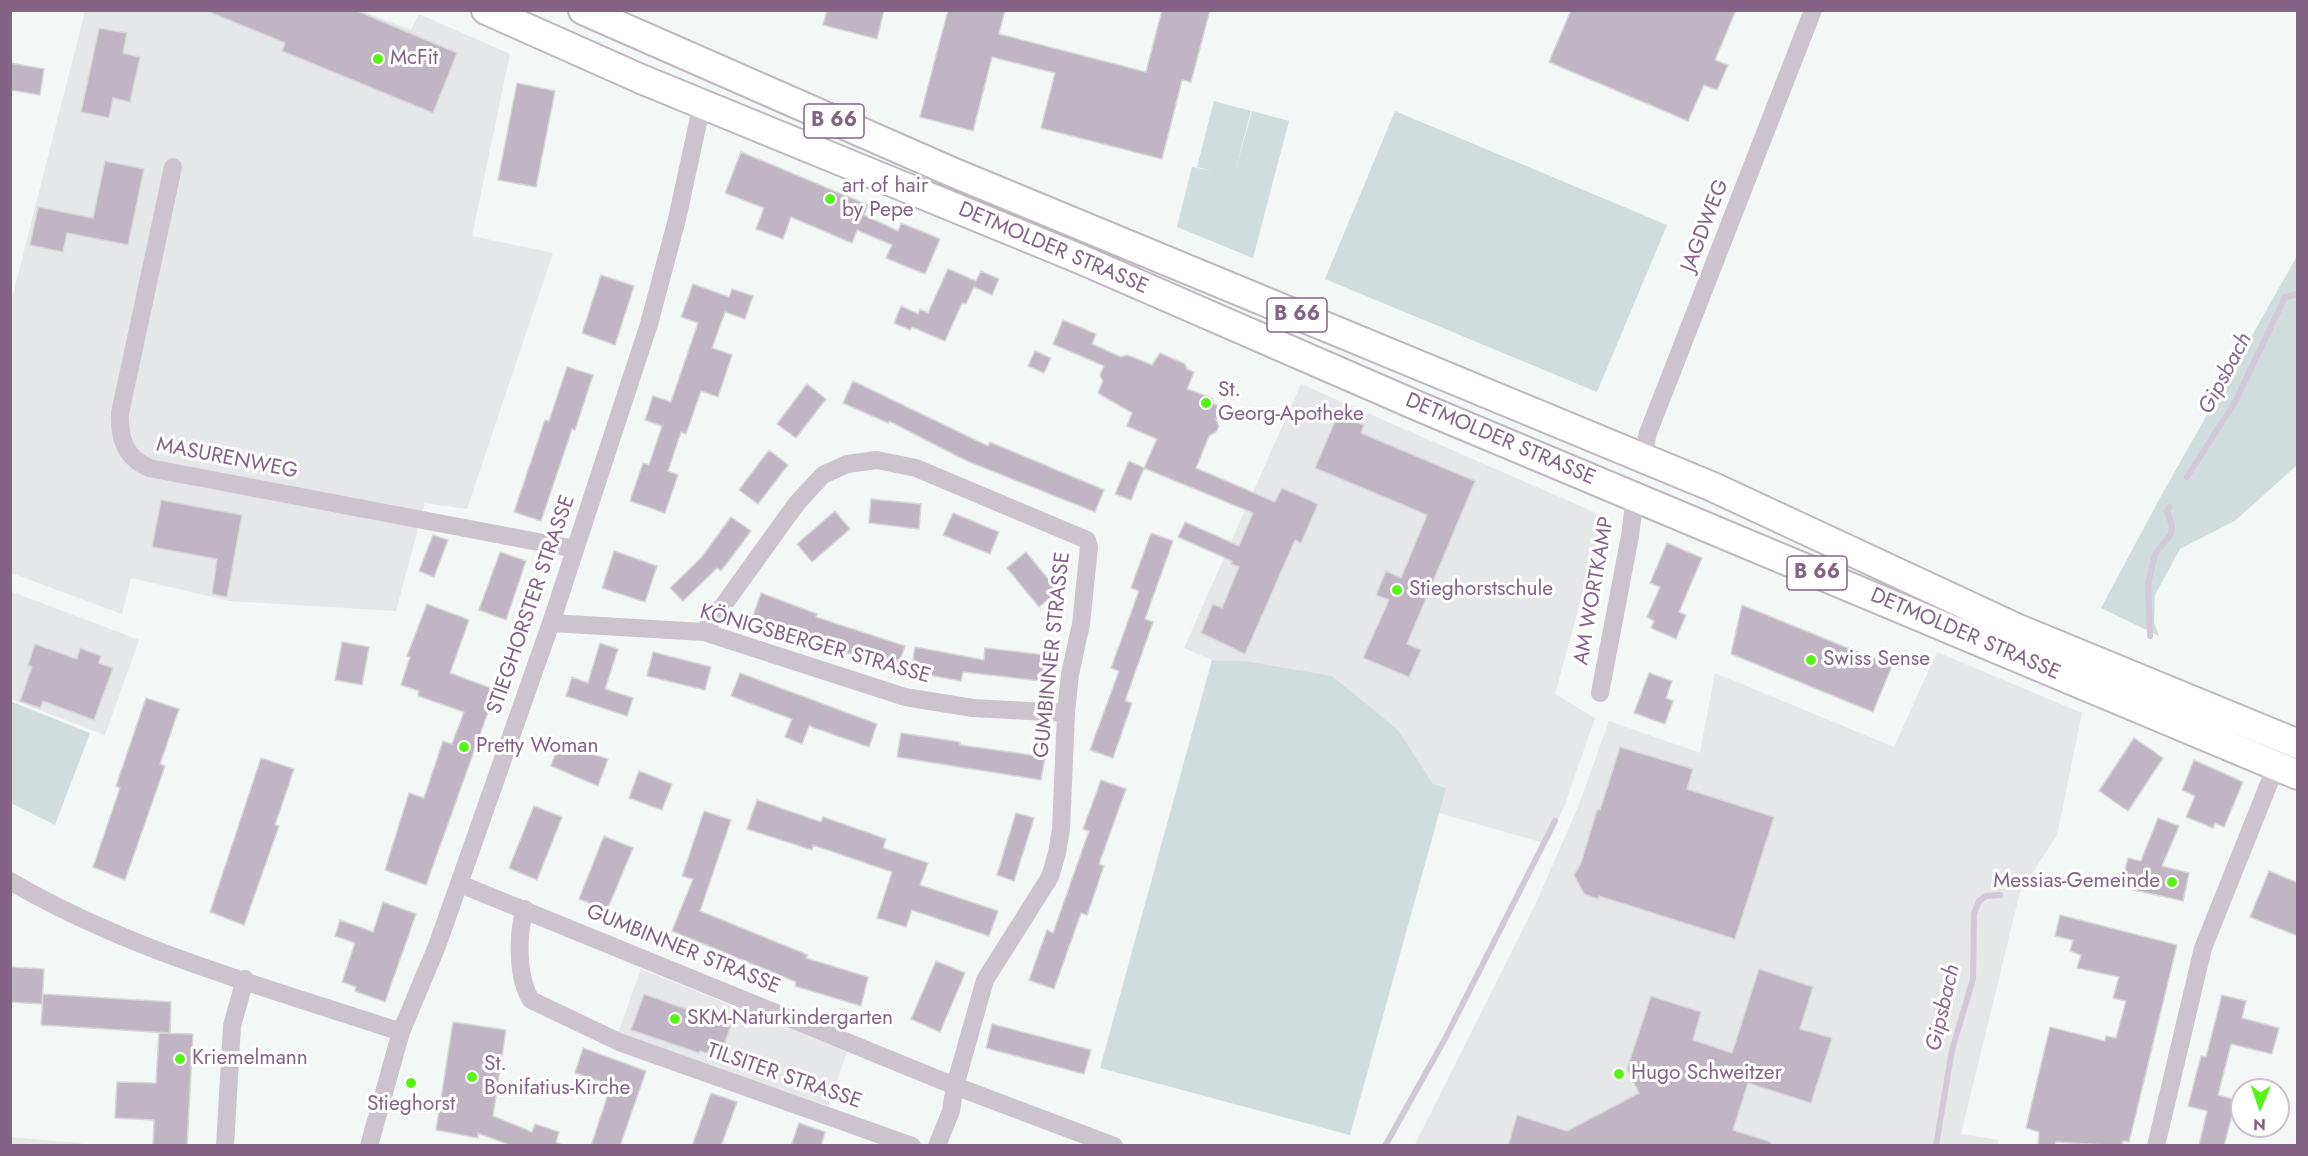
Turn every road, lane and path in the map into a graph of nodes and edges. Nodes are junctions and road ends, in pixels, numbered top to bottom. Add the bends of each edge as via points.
1 (486, 10) edge
2 (583, 10) edge
3 (1813, 10) edge
4 (716, 70) junction
5 (702, 104) junction
6 (173, 167) dead end
7 (1642, 458) junction
8 (1635, 497) junction
9 (575, 549) junction
10 (551, 623) junction
11 (704, 633) junction
12 (1600, 693) dead end
13 (1066, 713) junction
14 (2298, 744) edge
15 (2287, 771) edge
16 (10, 880) edge
17 (460, 884) junction
18 (525, 909) junction
19 (245, 980) junction
20 (401, 1032) junction
21 (955, 1086) junction
22 (225, 1146) edge
23 (369, 1146) edge
24 (912, 1146) edge
25 (937, 1146) edge
26 (1114, 1146) edge
27 (2156, 1146) edge

1 - 5 main road, DETMOLDER STRASSE / B 66
2 - 4 main road, DETMOLDER STRASSE / B 66
3 - 7 street, JAGDWEG via 1648,433
4 - 5 main road
4 - 7 main road, DETMOLDER STRASSE / B 66
5 - 8 main road, DETMOLDER STRASSE / B 66 via 1080,259
5 - 9 street, STIEGHORSTER STRASSE via 649,324
6 - 9 street, MASURENWEG via 120,413 119,433 136,462 149,468
7 - 8 main road
7 - 14 main road, DETMOLDER STRASSE / B 66 via 1722,491 2016,628
8 - 12 street, AM WORTKAMP
8 - 15 main road, DETMOLDER STRASSE / B 66
9 - 10 street, STIEGHORSTER STRASSE
10 - 11 street, KÖNIGSBERGER STRASSE
10 - 17 street, STIEGHORSTER STRASSE
11 - 13 street, KÖNIGSBERGER STRASSE via 905,697 973,708
11 - 13 street, GUMBINNER STRASSE via 797,503 823,475 847,464 877,460 916,468 1086,540 1089,547 1081,624
13 - 21 street, GUMBINNER STRASSE via 1057,853 1044,886 986,980
15 - 27 street via 2203,948
16 - 19 street via 105,930
17 - 18 street, GUMBINNER STRASSE
17 - 20 street, STIEGHORSTER STRASSE
18 - 21 street, GUMBINNER STRASSE
18 - 24 street, TILSITER STRASSE via 520,925 523,980 531,1000 619,1042
19 - 20 street
19 - 22 street via 232,1026
20 - 23 street, STIEGHORSTER STRASSE
21 - 25 street via 951,1111
21 - 26 street, GUMBINNER STRASSE

